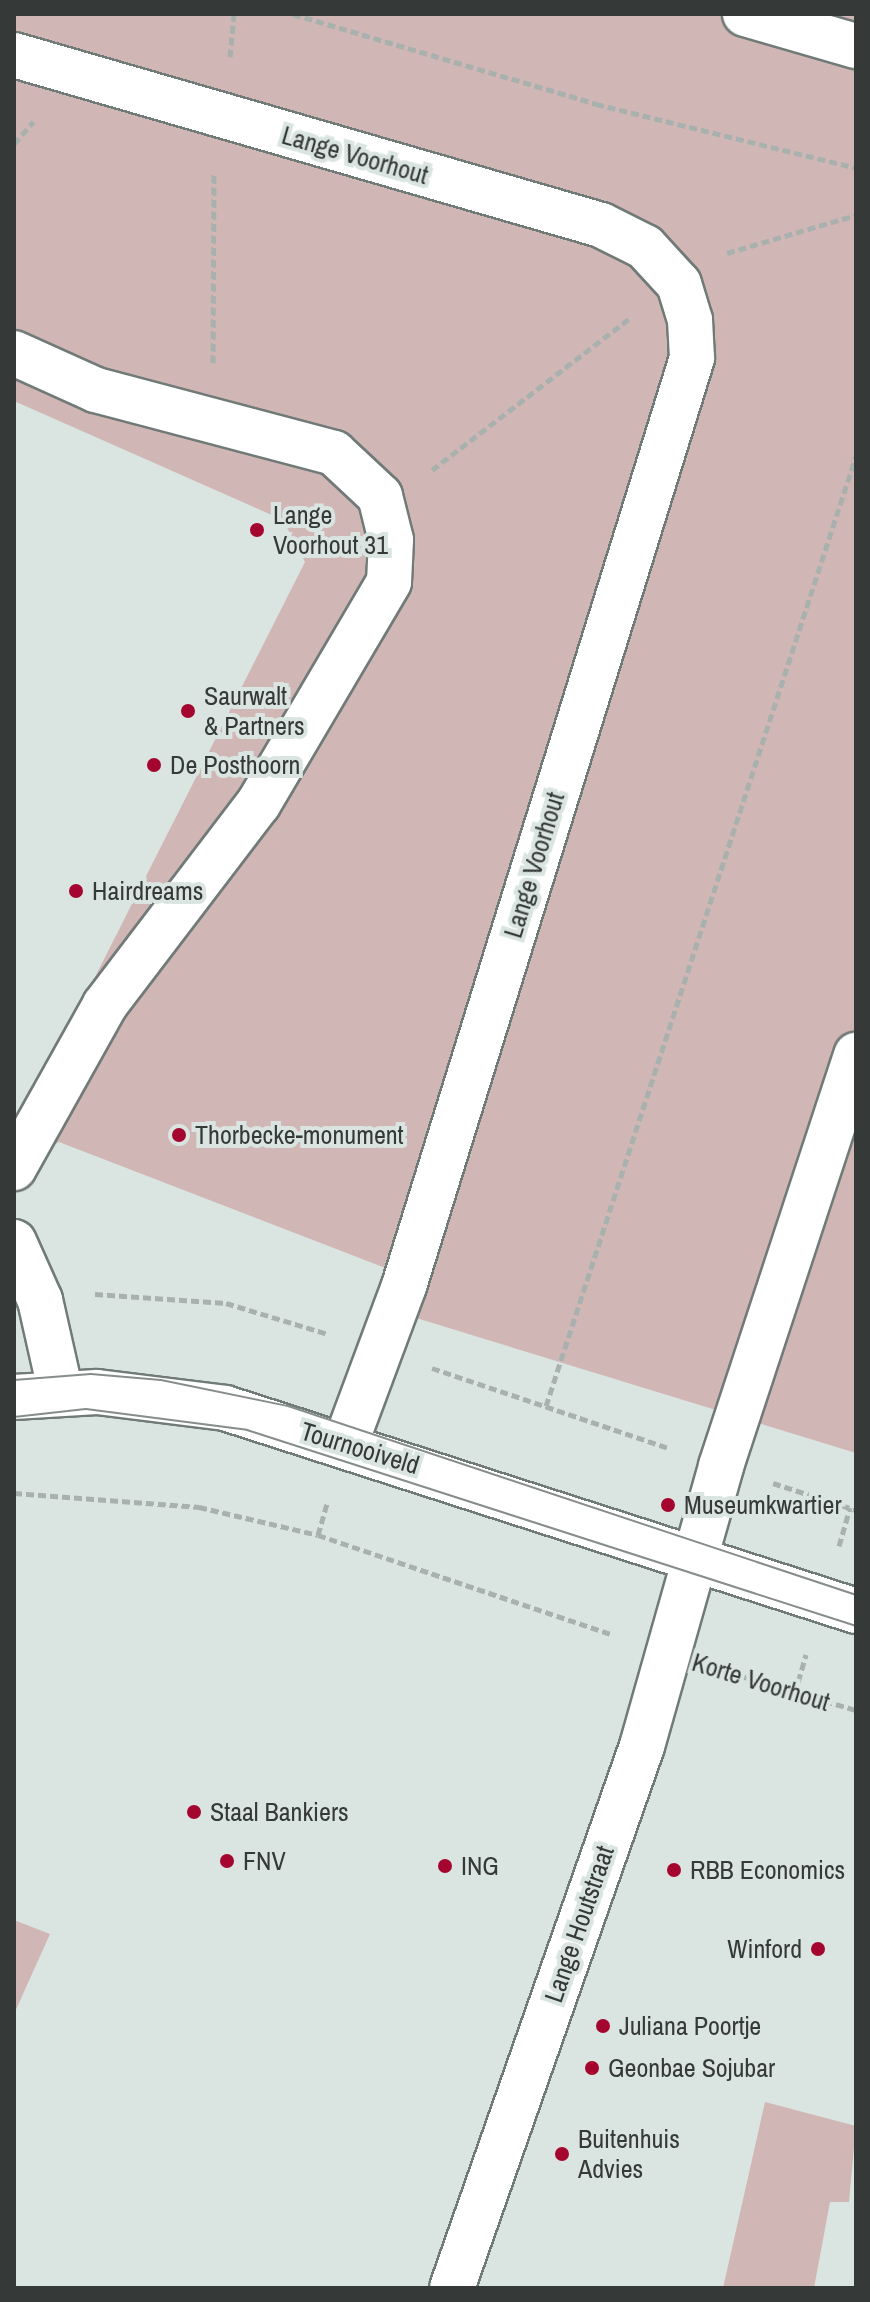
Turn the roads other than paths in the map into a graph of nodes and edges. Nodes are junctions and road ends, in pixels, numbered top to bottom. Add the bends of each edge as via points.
1 (745, 14) edge
2 (856, 46) edge
3 (14, 55) edge
4 (14, 353) edge
5 (856, 1055) edge
6 (14, 1168) edge
7 (14, 1242) edge
8 (61, 1393) junction
9 (14, 1397) edge
10 (346, 1442) junction
11 (696, 1557) junction
12 (856, 1611) edge
13 (452, 2288) edge

1 - 2 street
3 - 10 street, Lange Voorhout via 601,225 645,247 679,284 692,358 404,1286 375,1349
4 - 6 street via 96,390 334,453 380,496 391,540 389,582 258,804 105,1005
5 - 11 street
7 - 8 street via 40,1300
8 - 9 street, Tournooiveld
8 - 10 street, Tournooiveld via 225,1408
10 - 11 street, Tournooiveld
11 - 12 street
11 - 13 street, Lange Houtstraat via 642,1746

